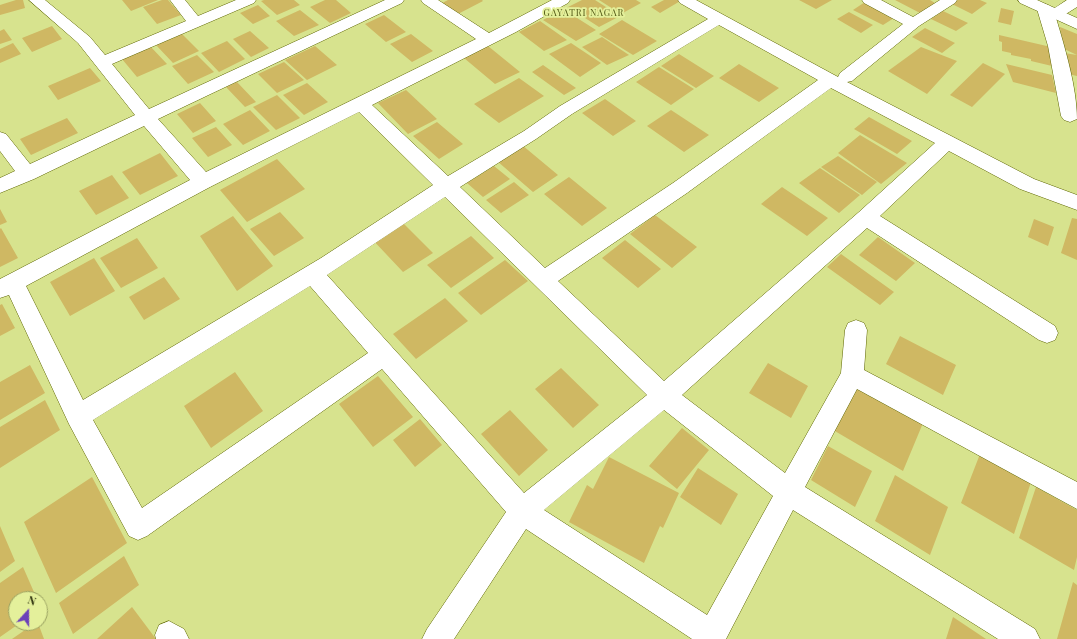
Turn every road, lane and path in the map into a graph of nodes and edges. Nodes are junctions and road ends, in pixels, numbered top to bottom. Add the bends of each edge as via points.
1 (36, 0) edge
2 (177, 0) edge
3 (249, 0) edge
4 (397, 0) edge
5 (428, 0) edge
6 (563, 0) edge
7 (685, 0) edge
8 (706, 0) edge
9 (869, 0) edge
10 (950, 0) edge
11 (1025, 0) edge
12 (1077, 0) edge
13 (1050, 12) junction
14 (718, 19) junction
15 (196, 23) junction
16 (914, 23) junction
17 (1077, 24) edge
18 (488, 40) junction
19 (103, 62) junction
20 (838, 78) junction
21 (1069, 81) edge
22 (361, 104) junction
23 (1070, 116) dead end
24 (147, 118) junction
25 (0, 138) edge
26 (947, 142) junction
27 (27, 174) junction
28 (203, 182) junction
29 (0, 186) edge
30 (447, 186) junction
31 (1077, 194) edge
32 (1077, 203) edge
33 (866, 217) junction
34 (312, 273) junction
35 (543, 280) junction
36 (7, 286) edge
37 (856, 330) dead end
38 (1048, 333) dead end
39 (384, 355) junction
40 (852, 375) junction
41 (664, 396) junction
42 (78, 416) junction
43 (788, 492) junction
44 (1077, 496) edge
45 (522, 511) junction
46 (436, 639) edge
47 (1025, 639) edge

1 - 19 street via 84,40
2 - 15 street
3 - 15 street
4 - 24 street
5 - 18 street
6 - 18 street
7 - 14 street
8 - 20 street
9 - 16 street
10 - 16 street
11 - 13 street
12 - 13 street
13 - 17 street
13 - 21 street via 1056,46
14 - 20 street
14 - 30 street via 566,110
15 - 19 street
16 - 20 street
18 - 22 street
19 - 24 street
20 - 26 street
20 - 31 street
20 - 35 street
21 - 23 street
22 - 28 street
22 - 30 street
24 - 27 street
24 - 28 street
25 - 27 street
26 - 32 street via 1027,184
26 - 33 street
27 - 29 street
28 - 36 street
30 - 34 street
30 - 35 street
33 - 38 street
33 - 41 street
34 - 39 street
34 - 42 street
35 - 41 street
36 - 42 street
37 - 40 street
39 - 42 street via 138,527
39 - 45 street
40 - 43 street
40 - 44 street
41 - 43 street
41 - 45 street
43 - 45 street via 712,635
43 - 47 street
45 - 46 street

